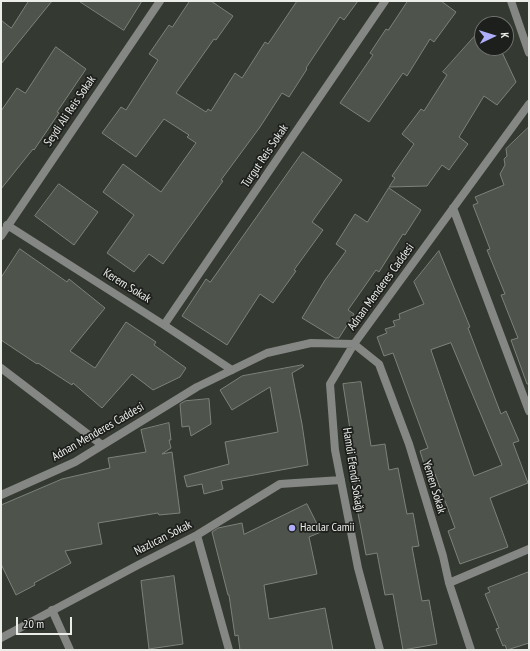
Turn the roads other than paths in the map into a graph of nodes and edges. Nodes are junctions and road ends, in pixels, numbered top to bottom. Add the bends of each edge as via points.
1 (160, 1) edge
2 (385, 1) edge
3 (511, 1) edge
4 (529, 53) edge
5 (529, 104) edge
6 (453, 208) junction
7 (8, 224) junction
8 (1, 236) edge
9 (164, 324) junction
10 (354, 344) junction
11 (1, 368) edge
12 (232, 370) junction
13 (529, 411) edge
14 (102, 445) junction
15 (341, 480) junction
16 (1, 495) edge
17 (197, 535) junction
18 (529, 549) edge
19 (449, 584) junction
20 (52, 610) junction
21 (1, 638) edge
22 (70, 650) edge
23 (229, 650) edge
24 (380, 650) edge
25 (471, 650) edge

1 - 7 street, Seydi Ali Reis Sokak
2 - 9 street, Turgut Reis Sokak
3 - 4 street
5 - 6 street, Adnan Menderes Caddesi
6 - 10 street, Adnan Menderes Caddesi
6 - 13 street
7 - 8 street, Seydi Ali Reis Sokak
7 - 9 street, Kerem Sokak
9 - 12 street, Kerem Sokak
10 - 12 street, Adnan Menderes Caddesi via 311,343 267,353
10 - 15 street, Hamdi Efendi Sokağı via 330,384 335,450
10 - 19 street, Yemen Sokak via 379,364 409,444
11 - 14 street
12 - 14 street, Adnan Menderes Caddesi via 197,387
14 - 16 street, Adnan Menderes Caddesi via 75,462
15 - 17 street, Nazlıcan Sokak via 280,484
15 - 24 street, Hamdi Efendi Sokağı via 358,568
17 - 20 street, Nazlıcan Sokak
17 - 23 street
18 - 19 street
19 - 25 street, Yemen Sokak
20 - 21 street, Nazlıcan Sokak
20 - 22 street

